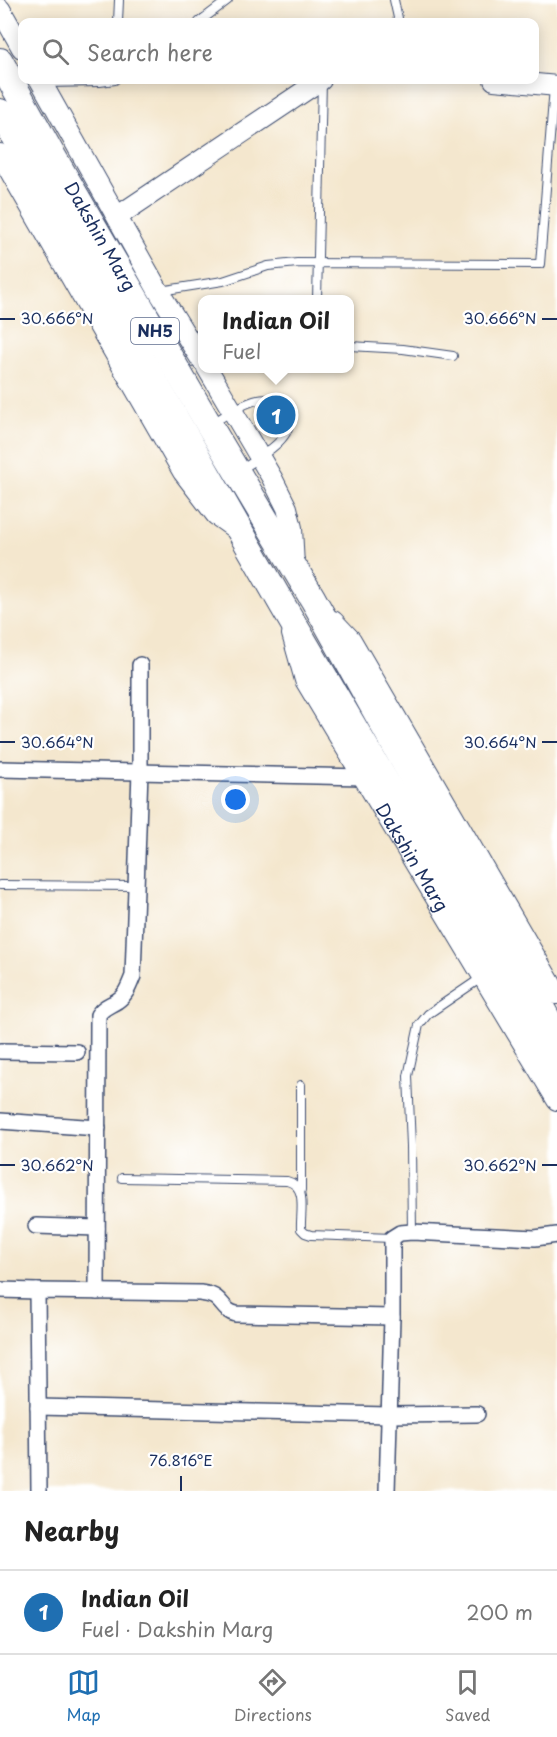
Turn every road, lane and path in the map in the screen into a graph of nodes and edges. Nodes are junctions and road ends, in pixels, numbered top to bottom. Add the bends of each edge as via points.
1 (119, 0) edge
2 (228, 0) edge
3 (394, 0) edge
4 (0, 9) edge
5 (118, 18) edge
6 (205, 18) edge
7 (398, 18) edge
8 (18, 41) edge
9 (9, 63) edge
10 (18, 79) edge
11 (21, 84) edge
12 (43, 84) edge
13 (316, 84) edge
14 (322, 84) edge
15 (535, 84) edge
16 (556, 86) edge
17 (0, 111) edge
18 (6, 149) edge
19 (118, 216) junction
20 (318, 264) junction
21 (159, 292) junction
22 (317, 295) edge
23 (354, 346) edge
24 (198, 353) edge
25 (453, 356) dead end
26 (210, 373) edge
27 (233, 410) junction
28 (209, 425) junction
29 (260, 457) junction
30 (237, 472) junction
31 (294, 568) junction
32 (312, 599) junction
33 (283, 606) junction
34 (140, 665) dead end
35 (0, 769) edge
36 (140, 771) junction
37 (364, 777) junction
38 (0, 885) edge
39 (136, 886) junction
40 (484, 976) junction
41 (557, 994) edge
42 (557, 1036) edge
43 (0, 1050) edge
44 (77, 1052) dead end
45 (557, 1074) edge
46 (301, 1085) dead end
47 (557, 1100) edge
48 (0, 1121) edge
49 (98, 1128) junction
50 (122, 1178) dead end
51 (301, 1190) junction
52 (36, 1226) dead end
53 (97, 1228) junction
54 (412, 1232) junction
55 (557, 1235) edge
56 (392, 1238) junction
57 (0, 1290) edge
58 (37, 1291) junction
59 (96, 1292) junction
60 (392, 1317) junction
61 (38, 1407) junction
62 (477, 1414) dead end
63 (389, 1415) junction
64 (39, 1491) edge
65 (387, 1491) edge

1 - 5 lane
2 - 6 lane
3 - 7 lane
4 - 8 street
9 - 10 highway, Dakshin Marg / NH5
11 - 28 highway, Dakshin Marg / NH5
12 - 19 street
13 - 19 street
14 - 20 lane
15 - 16 street
16 - 20 lane via 540,264
17 - 18 highway, Dakshin Marg / NH5
18 - 33 highway, Dakshin Marg / NH5
19 - 21 street
20 - 21 lane via 268,266 222,281
20 - 22 lane
21 - 24 street
23 - 25 lane
26 - 27 street
27 - 28 lane
27 - 29 street
27 - 29 lane via 258,400 280,405 288,426 285,436
28 - 30 highway, Dakshin Marg / NH5
29 - 30 lane
29 - 31 street via 287,508
30 - 31 highway, Dakshin Marg / NH5
31 - 32 highway, Dakshin Marg / NH5
32 - 41 street, Dakshin Marg / NH5 via 351,640
32 - 42 highway, Dakshin Marg
33 - 37 street, Dakshin Marg / NH5 via 305,680
33 - 45 highway, Dakshin Marg
34 - 36 street
35 - 36 street
36 - 37 street
36 - 39 street
37 - 40 street, Dakshin Marg / NH5
38 - 39 lane
39 - 49 street via 133,976 128,990 98,1015
40 - 47 street, Dakshin Marg / NH5
40 - 54 lane via 428,1014 419,1025 408,1076
43 - 44 street
46 - 51 lane
48 - 49 street
49 - 53 street
50 - 51 lane via 287,1181
51 - 56 lane via 301,1229 305,1233
52 - 53 street
53 - 59 street
54 - 55 street via 535,1238
54 - 56 street
56 - 60 street
57 - 58 street
58 - 59 street
58 - 61 street
59 - 60 street via 200,1293 217,1299 236,1314
60 - 63 street
61 - 63 street
61 - 64 street
62 - 63 street
63 - 65 street

